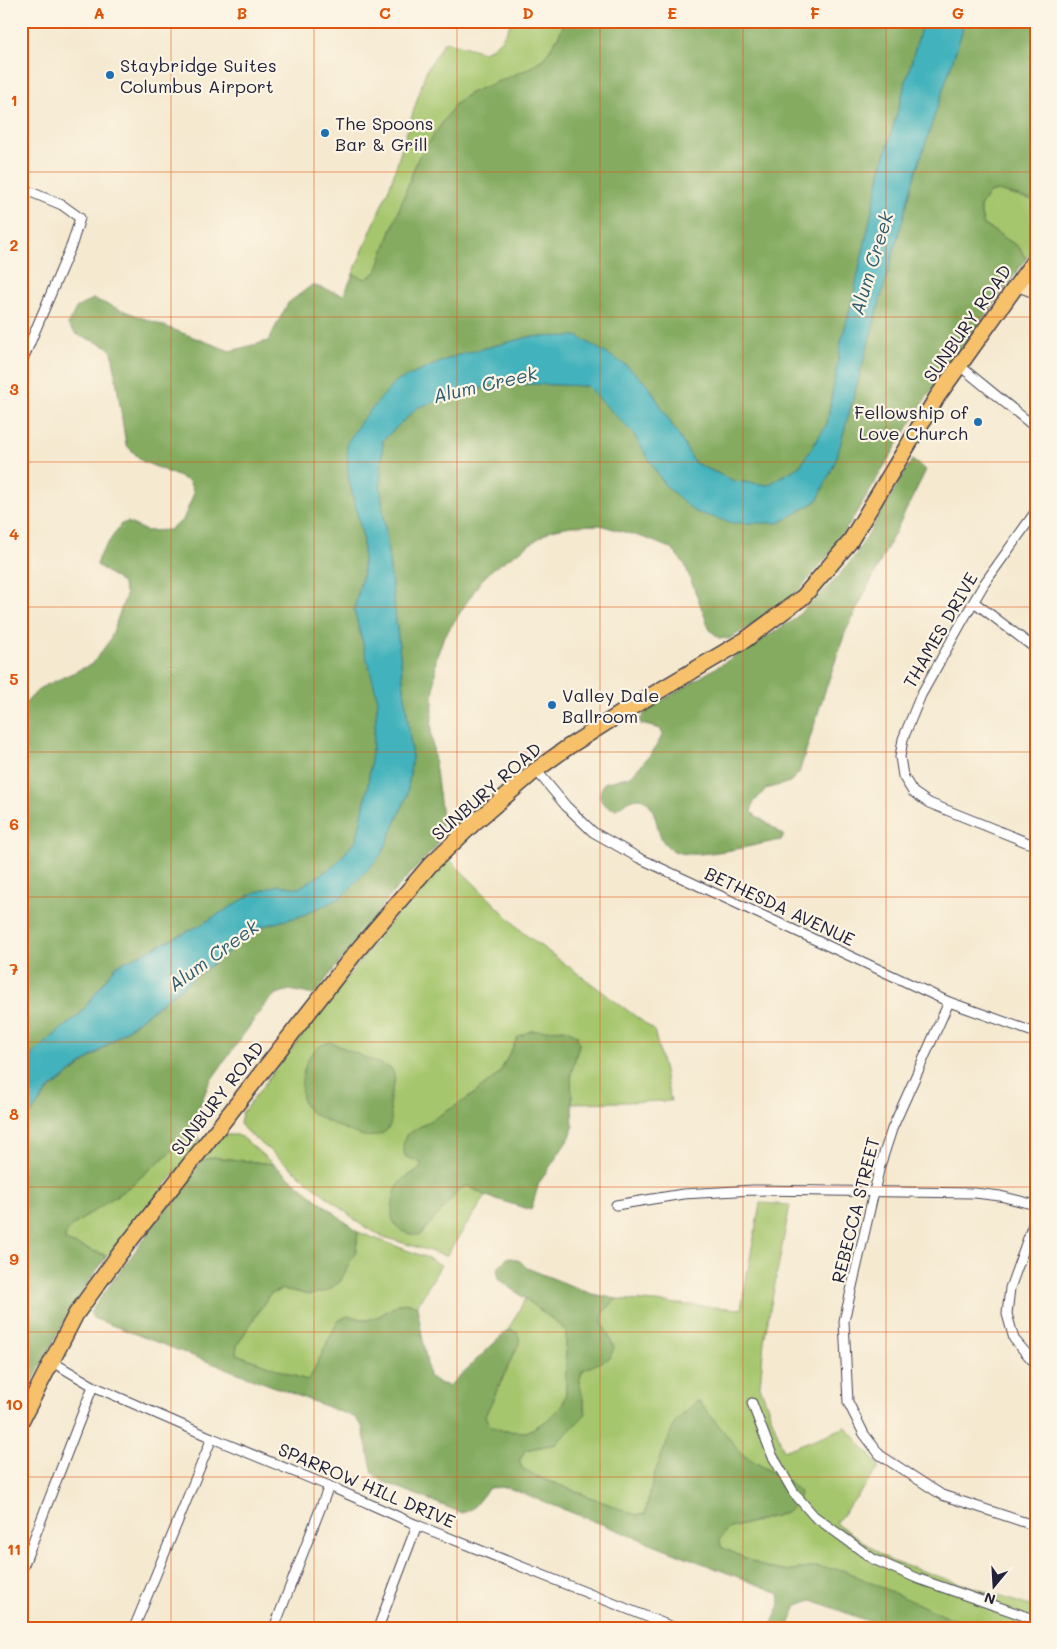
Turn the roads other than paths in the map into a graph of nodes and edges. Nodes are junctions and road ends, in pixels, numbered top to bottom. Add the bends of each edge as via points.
1 (21, 188) edge
2 (1036, 258) edge
3 (1017, 284) junction
4 (1036, 291) edge
5 (21, 364) edge
6 (960, 366) junction
7 (1036, 428) edge
8 (1036, 511) edge
9 (974, 602) junction
10 (1036, 649) edge
11 (536, 770) junction
12 (1036, 846) edge
13 (949, 1002) junction
14 (1036, 1033) edge
15 (875, 1191) junction
16 (616, 1205) dead end
17 (1036, 1205) edge
18 (1036, 1216) edge
19 (51, 1361) junction
20 (1036, 1362) edge
21 (93, 1386) junction
22 (752, 1403) dead end
23 (21, 1421) edge
24 (212, 1438) junction
25 (329, 1486) junction
26 (417, 1525) junction
27 (1036, 1526) edge
28 (21, 1572) edge
29 (1036, 1620) edge
30 (134, 1628) edge
31 (274, 1628) edge
32 (378, 1628) edge
33 (674, 1628) edge

1 - 5 street via 62,205 80,218
2 - 3 main road, SUNBURY ROAD
3 - 4 street
3 - 6 main road, SUNBURY ROAD
6 - 7 street
6 - 11 main road, SUNBURY ROAD via 937,397 849,543 804,598 745,640 620,714
8 - 9 street, THAMES DRIVE
9 - 10 street
9 - 12 street, THAMES DRIVE via 921,695 903,739 900,757 903,776 913,792 929,802
11 - 13 street, BETHESDA AVENUE via 593,832 639,858
11 - 19 main road, SUNBURY ROAD via 430,865 355,953 118,1256 76,1314
13 - 14 street, BETHESDA AVENUE
13 - 15 street, REBECCA STREET via 892,1129
15 - 16 street via 745,1190 683,1194
15 - 17 street via 975,1193
15 - 27 street, REBECCA STREET via 844,1321 848,1402 864,1434 880,1454 942,1495
18 - 20 street via 1010,1288 1007,1314 1014,1339
19 - 21 street, SPARROW HILL DRIVE
19 - 23 main road, SUNBURY ROAD
21 - 24 street, SPARROW HILL DRIVE
21 - 28 street
22 - 29 street via 772,1455 794,1493 814,1516 873,1559 919,1579
24 - 25 street, SPARROW HILL DRIVE
24 - 30 street
25 - 26 street, SPARROW HILL DRIVE
25 - 31 street
26 - 32 street
26 - 33 street, SPARROW HILL DRIVE

